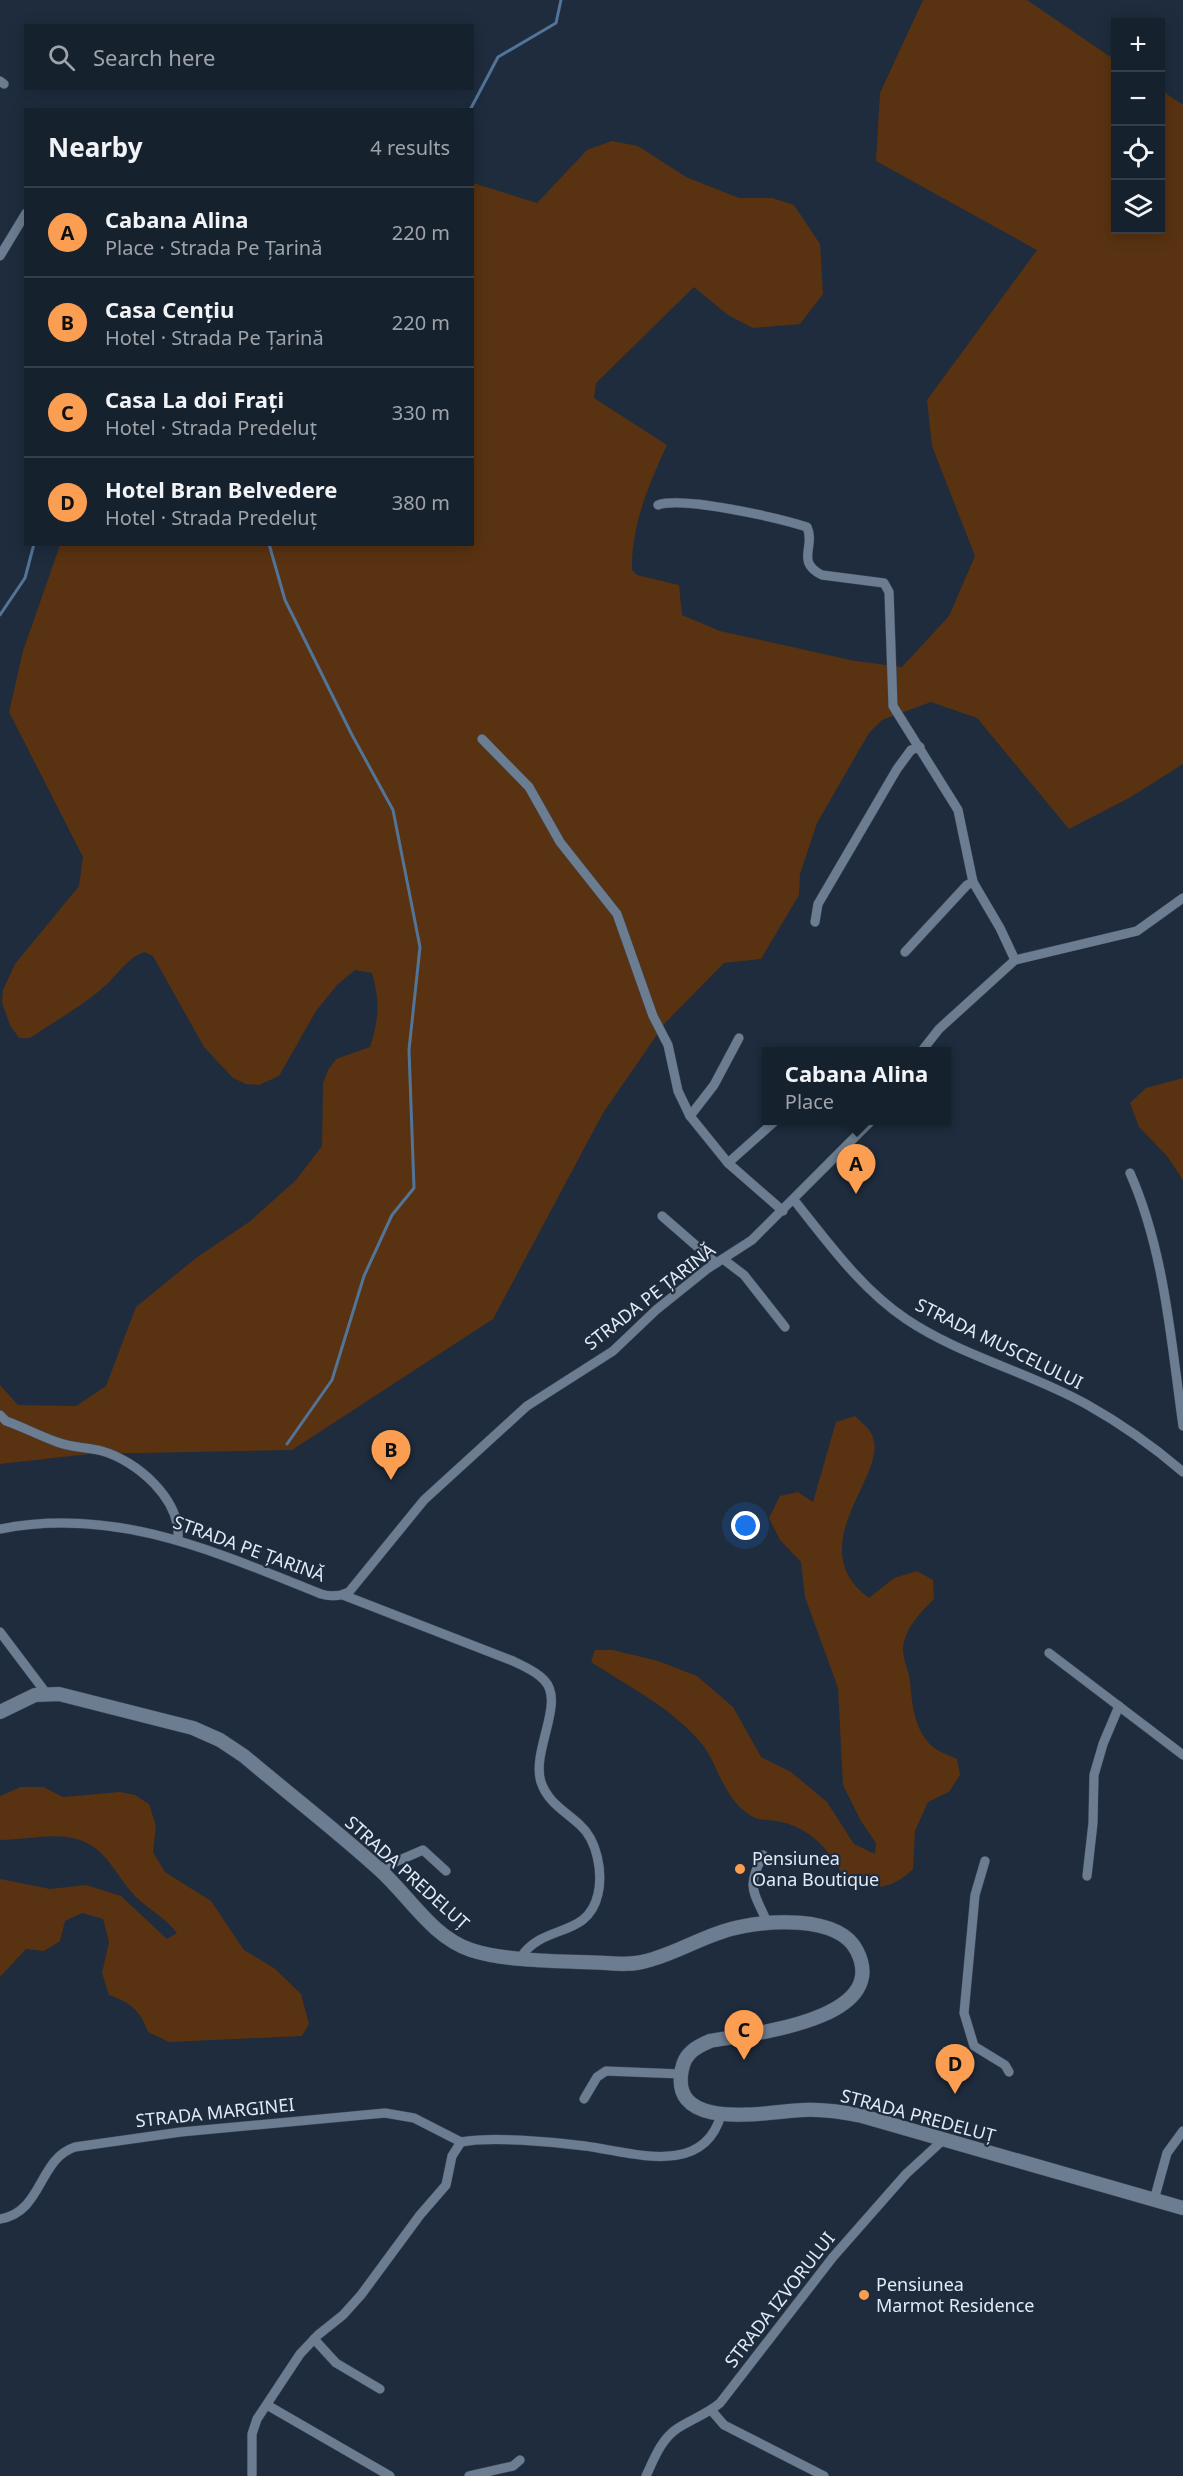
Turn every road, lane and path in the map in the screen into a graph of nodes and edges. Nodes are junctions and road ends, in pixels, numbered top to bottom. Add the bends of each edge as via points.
1 (24, 216) edge
2 (0, 256) edge
3 (658, 505) dead end
4 (482, 739) dead end
5 (920, 747) junction
6 (973, 882) junction
7 (1183, 898) edge
8 (815, 922) dead end
9 (905, 952) dead end
10 (1015, 960) junction
11 (739, 1038) dead end
12 (925, 1047) edge
13 (690, 1116) junction
14 (771, 1125) edge
15 (867, 1125) edge
16 (728, 1163) junction
17 (1130, 1173) dead end
18 (794, 1200) junction
19 (783, 1211) junction
20 (662, 1216) dead end
21 (720, 1261) junction
22 (785, 1327) dead end
23 (0, 1415) edge
24 (1183, 1426) edge
25 (1183, 1472) edge
26 (0, 1529) edge
27 (178, 1539) junction
28 (343, 1595) junction
29 (0, 1632) edge
30 (1049, 1653) dead end
31 (46, 1693) junction
32 (1119, 1706) junction
33 (0, 1713) edge
34 (1183, 1755) edge
35 (763, 1855) dead end
36 (985, 1861) dead end
37 (379, 1869) junction
38 (446, 1871) dead end
39 (1087, 1876) dead end
40 (767, 1922) junction
41 (521, 1957) junction
42 (1009, 2072) dead end
43 (681, 2074) junction
44 (584, 2099) dead end
45 (721, 2115) junction
46 (1183, 2131) edge
47 (942, 2141) junction
48 (461, 2142) junction
49 (1154, 2200) junction
50 (1183, 2208) edge
51 (0, 2219) edge
52 (314, 2339) junction
53 (380, 2389) dead end
54 (267, 2405) junction
55 (711, 2410) junction
56 (520, 2460) dead end
57 (252, 2476) edge
58 (390, 2476) edge
59 (469, 2476) edge
60 (646, 2476) edge
61 (824, 2476) edge

1 - 2 street
3 - 5 street via 677,502 705,506 807,527 807,557 813,571 884,583 889,592 893,706
4 - 13 street via 529,787 560,842 617,914 653,1016 668,1044 678,1091
5 - 6 street via 958,810
5 - 8 street via 910,750 901,762 818,904
6 - 9 street
6 - 10 street
7 - 10 street via 1137,931
10 - 12 street via 939,1029
11 - 13 street via 714,1085
13 - 16 street
14 - 16 street
15 - 18 street, STRADA PE ȚARINĂ
16 - 19 street
17 - 24 street via 1144,1204 1155,1248
18 - 19 street, STRADA PE ȚARINĂ
18 - 25 street, STRADA MUSCELULUI via 878,1297 906,1319 1085,1403
19 - 21 street, STRADA PE ȚARINĂ via 752,1240
20 - 21 street
21 - 22 street via 744,1275
21 - 28 street, STRADA PE ȚARINĂ via 656,1310 613,1351 527,1406 424,1500
23 - 27 street via 56,1442 100,1451 131,1465 163,1495 178,1524
26 - 27 street, STRADA PE ȚARINĂ via 66,1524 128,1528
27 - 28 street, STRADA PE ȚARINĂ via 321,1594
28 - 41 street, STRADA PE ȚARINĂ via 513,1661 539,1675 550,1690 540,1780 552,1802 582,1827 593,1843 599,1866 599,1892 592,1912 579,1924 532,1943
29 - 31 street
30 - 32 street
31 - 33 main road, STRADA PREDELUȚ via 20,1701
31 - 37 main road, STRADA PREDELUȚ via 77,1697 193,1728 220,1740
32 - 34 street
32 - 39 street via 1094,1775
35 - 40 street via 752,1876 752,1886
36 - 42 street via 975,1895 964,2013 974,2046 1005,2065
37 - 38 street via 423,1850
37 - 41 main road, STRADA PREDELUȚ via 434,1927 456,1944 489,1954
40 - 41 main road, STRADA PREDELUȚ via 730,1929 644,1962
40 - 43 main road, STRADA PREDELUȚ via 814,1925 841,1934 857,1951 859,1985 843,2005 828,2014 697,2046 683,2063
43 - 44 street via 606,2072 597,2077
43 - 45 main road, STRADA PREDELUȚ via 688,2099 702,2110
45 - 47 main road, STRADA PREDELUȚ via 826,2110 862,2116
45 - 48 street via 714,2133 701,2146 664,2157 538,2142
46 - 49 street via 1167,2153
47 - 49 main road, STRADA PREDELUȚ
47 - 55 street, STRADA IZVORULUI via 906,2174 833,2257
48 - 51 street, STRADA MARGINEI via 414,2118 385,2114 181,2132 75,2147 58,2157 24,2209
48 - 52 street via 452,2157 446,2185 361,2295
49 - 50 main road, STRADA PREDELUȚ
52 - 53 street via 336,2363
52 - 54 street
54 - 57 street via 252,2434
54 - 58 street
55 - 60 street, STRADA IZVORULUI via 669,2434
55 - 61 street via 724,2425
56 - 59 street via 513,2466

